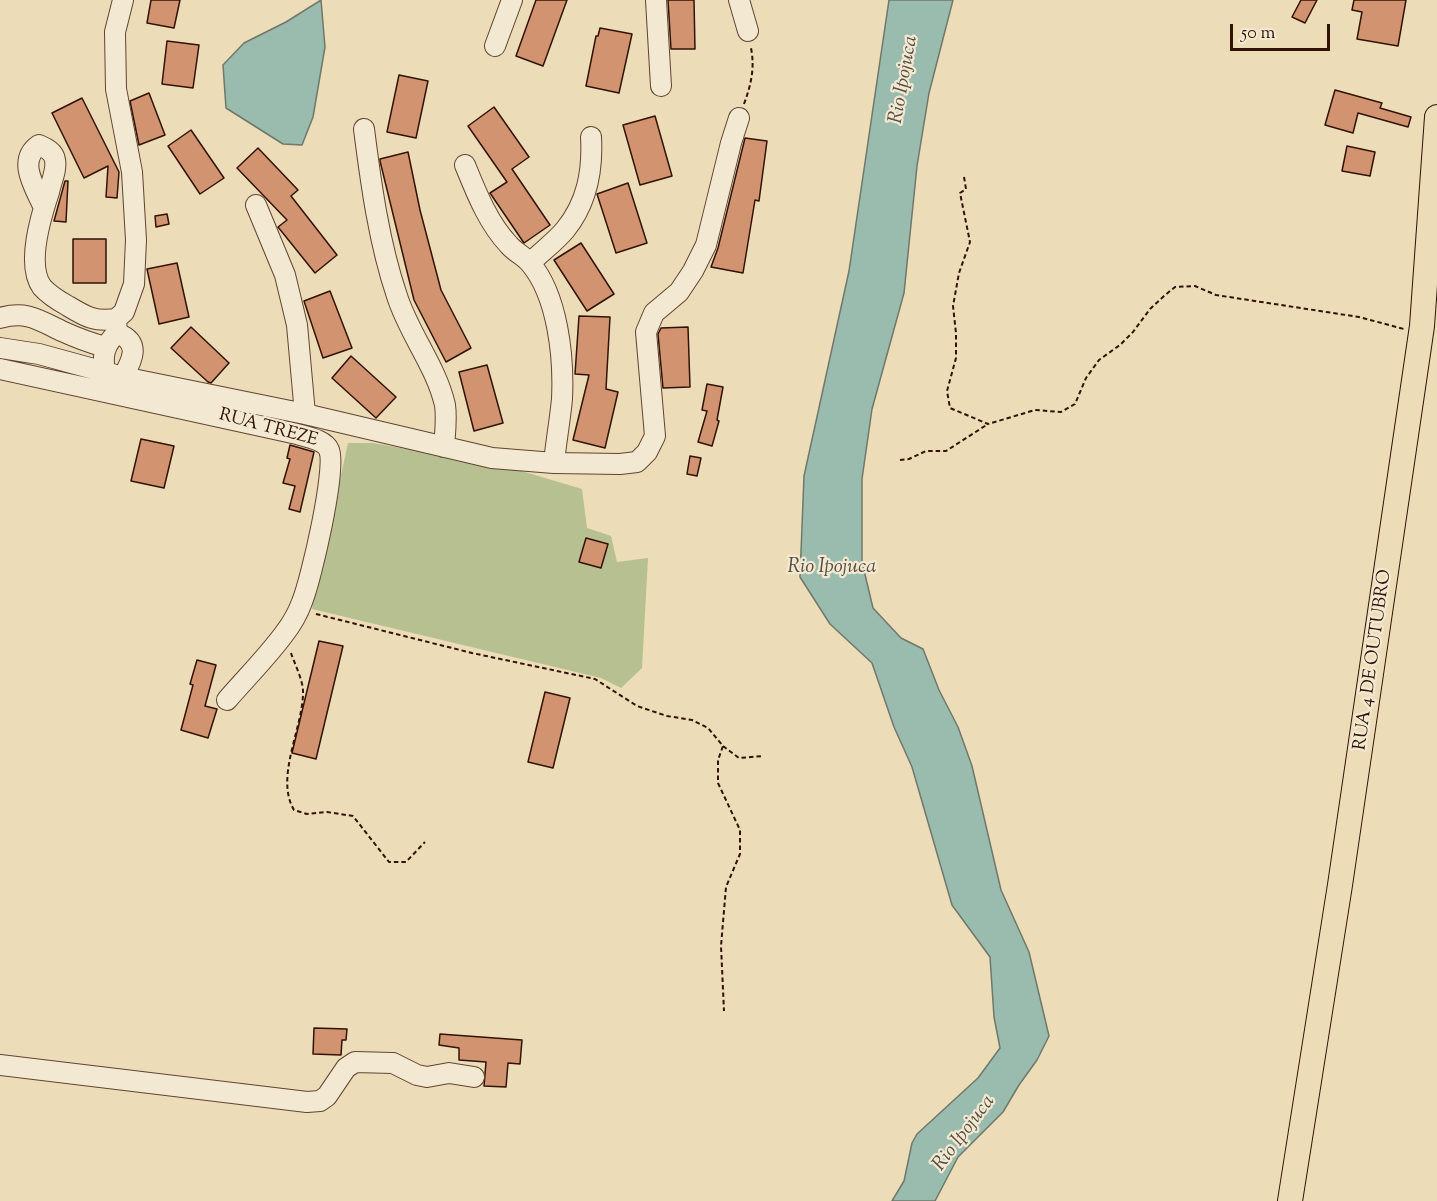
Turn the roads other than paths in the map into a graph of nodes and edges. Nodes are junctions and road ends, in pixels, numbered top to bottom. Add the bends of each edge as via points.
1 (123, 0) edge
2 (512, 0) edge
3 (656, 0) edge
4 (740, 0) edge
5 (748, 31) road end
6 (495, 46) dead end
7 (661, 86) dead end
8 (1437, 117) edge
9 (739, 118) road end
10 (364, 129) dead end
11 (591, 137) dead end
12 (465, 165) dead end
13 (256, 205) dead end
14 (44, 208) dead end
15 (530, 263) junction
16 (0, 318) edge
17 (44, 322) junction
18 (113, 333) junction
19 (0, 348) edge
20 (39, 354) junction
21 (0, 369) edge
22 (114, 374) junction
23 (305, 414) junction
24 (444, 447) junction
25 (554, 463) junction
26 (227, 700) dead end
27 (0, 1065) edge
28 (474, 1077) dead end
29 (1290, 1201) edge

1 - 18 street via 115,32 117,89 132,172 136,240 134,284
2 - 6 street
3 - 7 street
4 - 5 street
8 - 29 main road, RUA 4 DE OUTUBRO via 1422,327
9 - 25 street via 706,245 679,292 654,313 646,332 655,436 647,452 637,462
10 - 24 street via 394,287 445,406
11 - 15 street via 588,187 580,207 564,231
12 - 15 street via 494,225
13 - 23 street via 285,276 297,325
14 - 18 street via 35,254 35,271 42,286 56,300 99,321
15 - 25 street via 551,306 561,359 562,399
16 - 17 street via 25,315
17 - 18 street via 76,338
17 - 20 street via 47,337
18 - 22 street via 104,363
18 - 22 street via 125,337 133,352 132,362
19 - 20 street
20 - 22 street
21 - 26 street, RUA TREZE via 255,424 305,436 329,447 331,472 316,560 302,603 284,634
22 - 23 street
23 - 24 street
24 - 25 street via 492,458
27 - 28 street via 307,1102 327,1096 346,1068 355,1062 393,1063 426,1077

